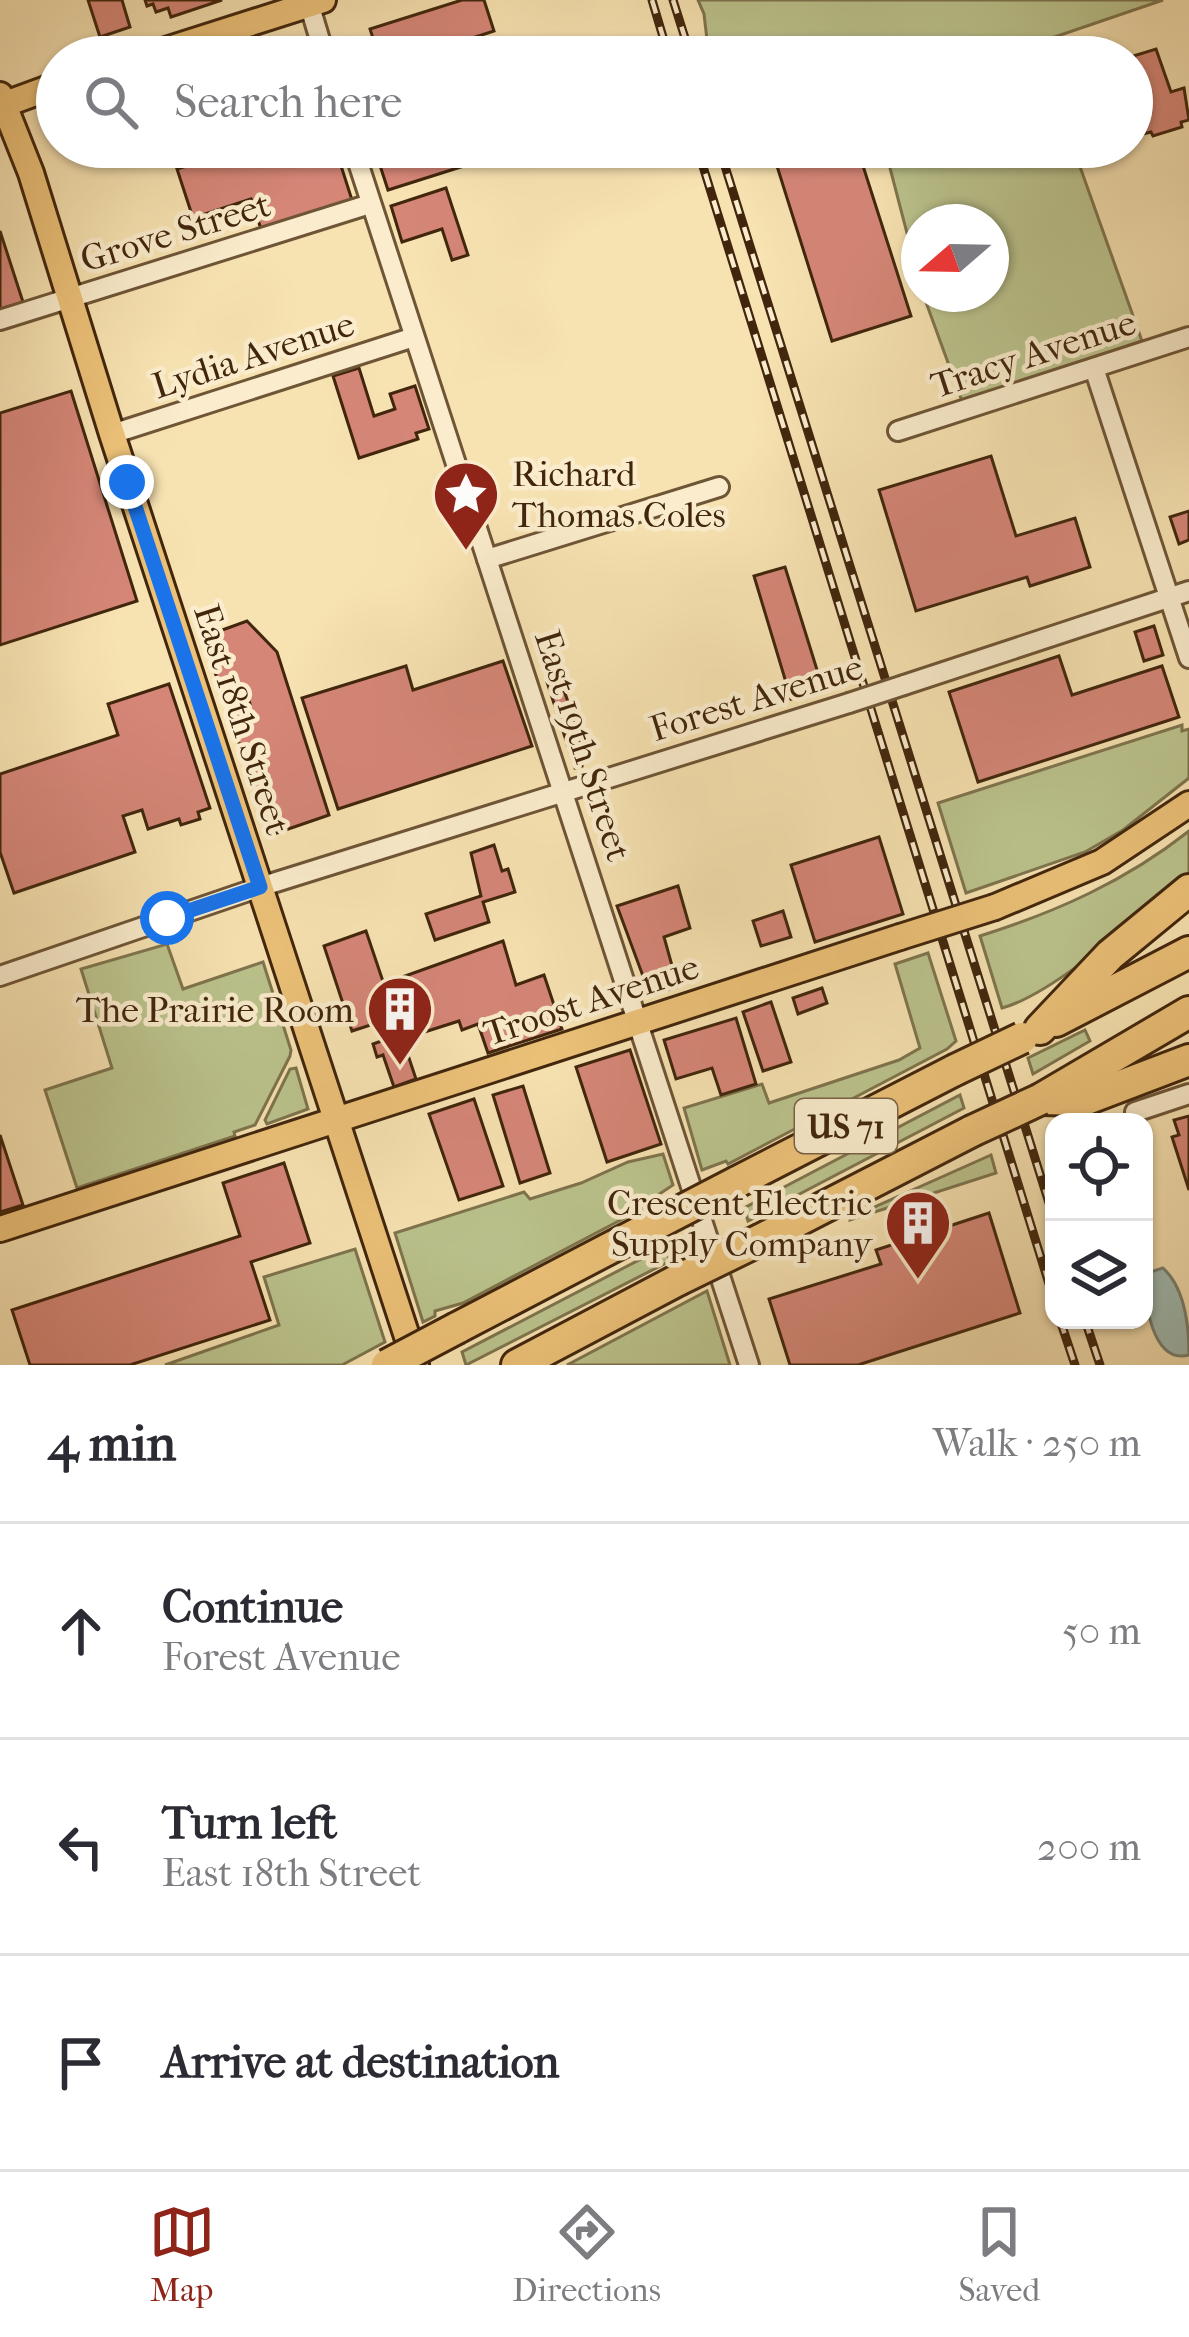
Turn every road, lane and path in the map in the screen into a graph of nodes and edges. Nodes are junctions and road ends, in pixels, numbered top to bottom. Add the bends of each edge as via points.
1 (313, 2) edge
2 (209, 36) edge
3 (320, 36) edge
4 (36, 91) edge
5 (1, 101) edge
6 (0, 166) edge
7 (359, 168) edge
8 (31, 173) junction
9 (370, 204) junction
10 (70, 298) junction
11 (0, 320) edge
12 (415, 337) junction
13 (1189, 337) edge
14 (1094, 368) junction
15 (898, 431) dead end
16 (112, 434) junction
17 (718, 487) dead end
18 (487, 559) junction
19 (1189, 591) edge
20 (1169, 598) junction
21 (1189, 658) edge
22 (565, 792) junction
23 (1189, 804) edge
24 (260, 887) junction
25 (1189, 890) edge
26 (1189, 952) edge
27 (0, 976) edge
28 (1189, 1012) edge
29 (639, 1022) junction
30 (1031, 1033) junction
31 (1189, 1060) edge
32 (1189, 1094) edge
33 (1041, 1099) junction
34 (1135, 1112) dead end
35 (337, 1119) junction
36 (0, 1229) edge
37 (387, 1365) edge
38 (417, 1365) edge
39 (517, 1365) edge
40 (749, 1365) edge

1 - 2 main road
1 - 3 street
4 - 5 main road
5 - 8 main road, East 18th Street
6 - 8 main road via 15,163
7 - 9 street, East 19th Street
8 - 10 main road, East 18th Street
9 - 10 street, Grove Street
9 - 12 street, East 19th Street
10 - 11 street, Grove Street
10 - 16 main road, East 18th Street
12 - 16 street, Lydia Avenue
12 - 18 street, East 19th Street
13 - 14 street, Tracy Avenue
14 - 15 street, Tracy Avenue
14 - 20 street
16 - 24 main road, East 18th Street
17 - 18 street
18 - 22 street, East 19th Street
19 - 20 street, Forest Avenue
20 - 21 street
20 - 22 street, Forest Avenue, bridge
22 - 24 street, Forest Avenue
22 - 29 street, East 19th Street
23 - 29 main road, Troost Avenue, bridge via 1102,862 995,907
24 - 27 street, Forest Avenue
24 - 35 main road, East 18th Street
25 - 30 highway
26 - 30 highway, US 71
28 - 33 highway, US 71
29 - 35 main road, Troost Avenue
29 - 40 street, East 19th Street
30 - 37 highway, US 71, bridge
31 - 33 highway via 1084,1100
32 - 34 street
33 - 39 highway, US 71, bridge
35 - 36 main road, Troost Avenue
35 - 38 main road, East 18th Street

